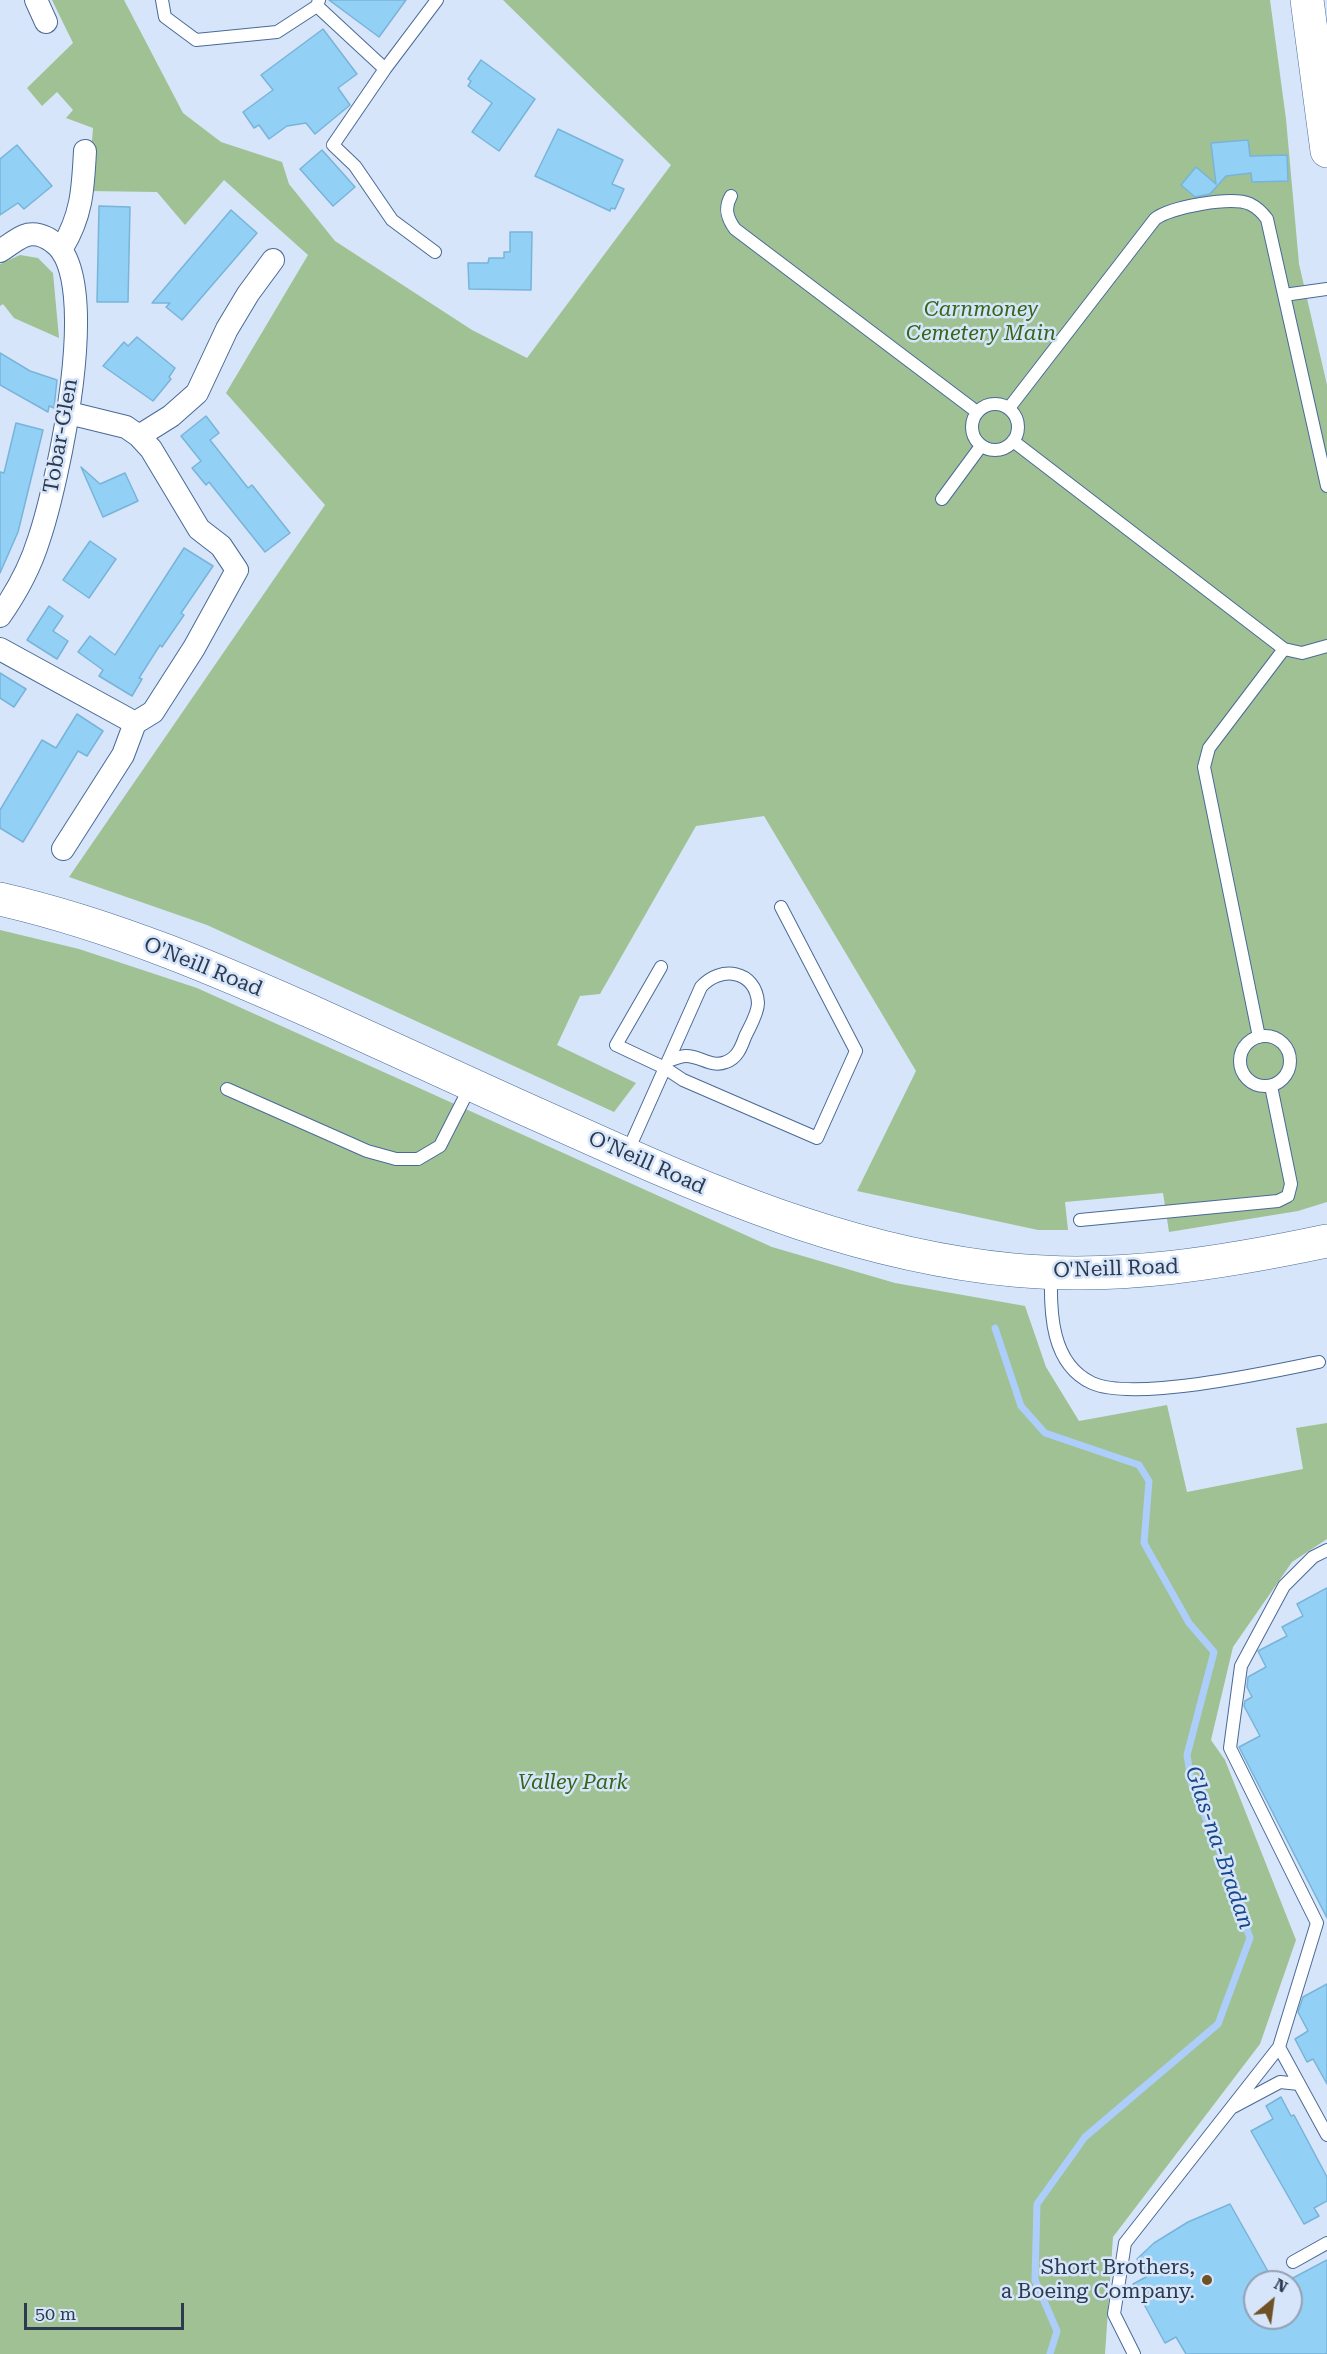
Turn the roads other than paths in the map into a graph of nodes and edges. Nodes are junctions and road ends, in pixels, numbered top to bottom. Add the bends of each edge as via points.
1 (36, 0) edge
2 (162, 0) edge
3 (437, 0) edge
4 (1307, 0) edge
5 (318, 3) edge
6 (46, 22) dead end
7 (385, 69) junction
8 (85, 151) dead end
9 (1327, 151) edge
10 (731, 196) dead end
11 (62, 248) junction
12 (0, 251) edge
13 (435, 252) dead end
14 (273, 260) dead end
15 (1327, 289) edge
16 (1284, 295) junction
17 (1009, 408) junction
18 (69, 412) junction
19 (977, 412) junction
20 (140, 436) junction
21 (1013, 441) junction
22 (981, 446) junction
23 (1327, 486) edge
24 (942, 499) dead end
25 (0, 616) edge
26 (1327, 646) edge
27 (0, 649) edge
28 (1284, 649) junction
29 (135, 723) junction
30 (63, 849) dead end
31 (0, 899) edge
32 (781, 907) dead end
33 (660, 967) dead end
34 (1259, 1037) junction
35 (667, 1064) junction
36 (471, 1085) junction
37 (1271, 1086) junction
38 (227, 1089) dead end
39 (626, 1155) junction
40 (1080, 1220) dead end
41 (1327, 1241) edge
42 (1051, 1273) junction
43 (1319, 1362) dead end
44 (1327, 1551) edge
45 (1279, 2047) junction
46 (1299, 2084) junction
47 (1227, 2111) junction
48 (1327, 2135) edge
49 (1327, 2243) edge
50 (1293, 2262) dead end
51 (1134, 2354) edge

1 - 6 street
2 - 5 lane via 165,16 196,40 277,32
3 - 7 lane
4 - 9 main road
5 - 7 lane
7 - 13 lane via 333,145 355,166 392,220
8 - 11 street via 82,198 75,227
10 - 19 lane via 726,212 735,229
11 - 12 street via 44,236 25,236
11 - 18 street, Tobar-Glen via 75,292
14 - 20 street via 227,329 197,393
15 - 16 lane
16 - 17 lane via 1267,219 1261,210 1235,202 1164,211
16 - 23 lane
17 - 19 lane via 994,403
17 - 21 lane via 1017,420
18 - 20 street via 126,427
18 - 25 street, Tobar-Glen via 56,482 39,541
19 - 22 lane via 971,429
20 - 29 street via 199,529 221,546 237,570 153,712
21 - 22 lane via 1000,450
21 - 28 lane
22 - 24 lane
26 - 28 lane via 1302,653
27 - 29 street
28 - 34 lane via 1209,747 1204,767
29 - 30 street via 123,755
31 - 36 main road, O'Neill Road via 101,927 182,957
32 - 35 lane via 856,1051 817,1138 683,1080
33 - 35 lane via 616,1045
34 - 37 lane via 1246,1045 1241,1067 1256,1084
34 - 37 lane via 1277,1039 1288,1051 1290,1068
35 - 35 lane via 708,979 734,973 752,985 758,1006 733,1059 712,1064 687,1056
35 - 39 lane
36 - 38 lane via 441,1146 417,1159 396,1159 367,1151
36 - 39 main road, O'Neill Road
37 - 40 lane via 1291,1184 1288,1196 1278,1201
39 - 42 main road, O'Neill Road via 710,1191 841,1238 970,1265
41 - 42 main road, O'Neill Road via 1192,1266
42 - 43 lane via 1050,1313 1058,1346 1076,1371 1092,1383 1113,1388 1181,1386
44 - 45 lane via 1313,1557 1284,1586 1241,1666 1230,1748 1317,1923
45 - 46 lane
45 - 47 lane
46 - 47 lane via 1280,2082
46 - 48 lane
47 - 51 lane via 1125,2243 1114,2314
49 - 50 lane

